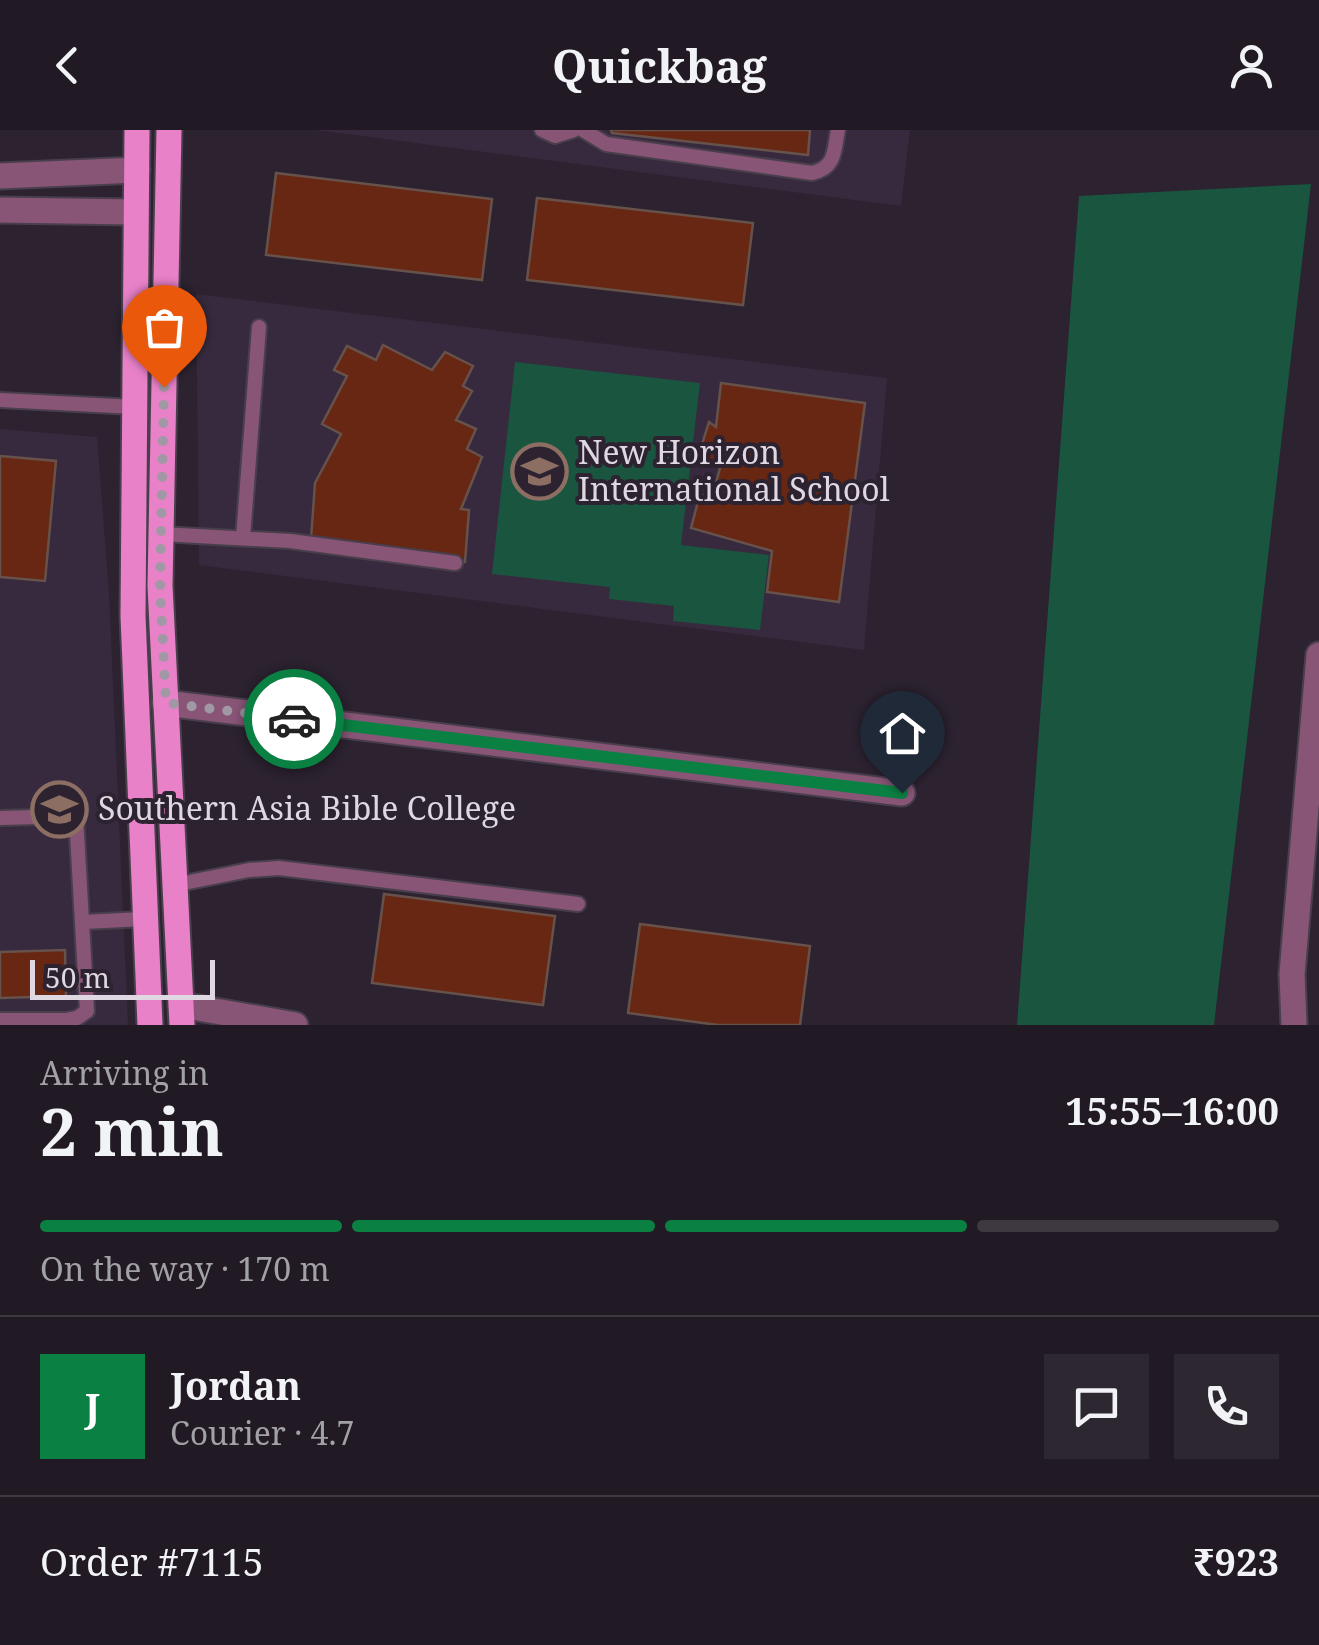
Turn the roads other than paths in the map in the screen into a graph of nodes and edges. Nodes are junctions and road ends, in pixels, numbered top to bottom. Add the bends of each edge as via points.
1 (138, 130) edge
2 (169, 130) edge
3 (542, 130) edge
4 (574, 130) edge
5 (583, 130) edge
6 (838, 130) edge
7 (136, 170) junction
8 (0, 176) edge
9 (0, 210) edge
10 (136, 212) junction
11 (260, 327) dead end
12 (0, 400) edge
13 (134, 408) junction
14 (161, 534) junction
15 (243, 538) junction
16 (454, 563) dead end
17 (1319, 655) edge
18 (166, 703) junction
19 (902, 793) dead end
20 (0, 818) edge
21 (174, 885) junction
22 (578, 904) dead end
23 (144, 918) junction
24 (176, 918) junction
25 (84, 922) junction
26 (182, 1015) edge
27 (0, 1020) edge
28 (150, 1025) edge
29 (295, 1025) edge
30 (1294, 1025) edge

1 - 7 main road
2 - 14 main road
3 - 4 lane via 555,136
5 - 6 lane via 606,144 812,173 833,160
7 - 8 street
7 - 10 main road
9 - 10 street
10 - 13 main road
11 - 15 lane
12 - 13 lane
13 - 23 main road via 132,616
14 - 15 lane
14 - 18 main road
15 - 16 lane
17 - 30 street via 1292,974
18 - 19 street
18 - 21 main road
20 - 25 lane via 76,816
21 - 22 lane via 279,868
21 - 24 main road
23 - 24 main road
23 - 25 lane
23 - 28 main road
24 - 26 main road
25 - 27 lane via 87,1011 66,1020
26 - 29 street

